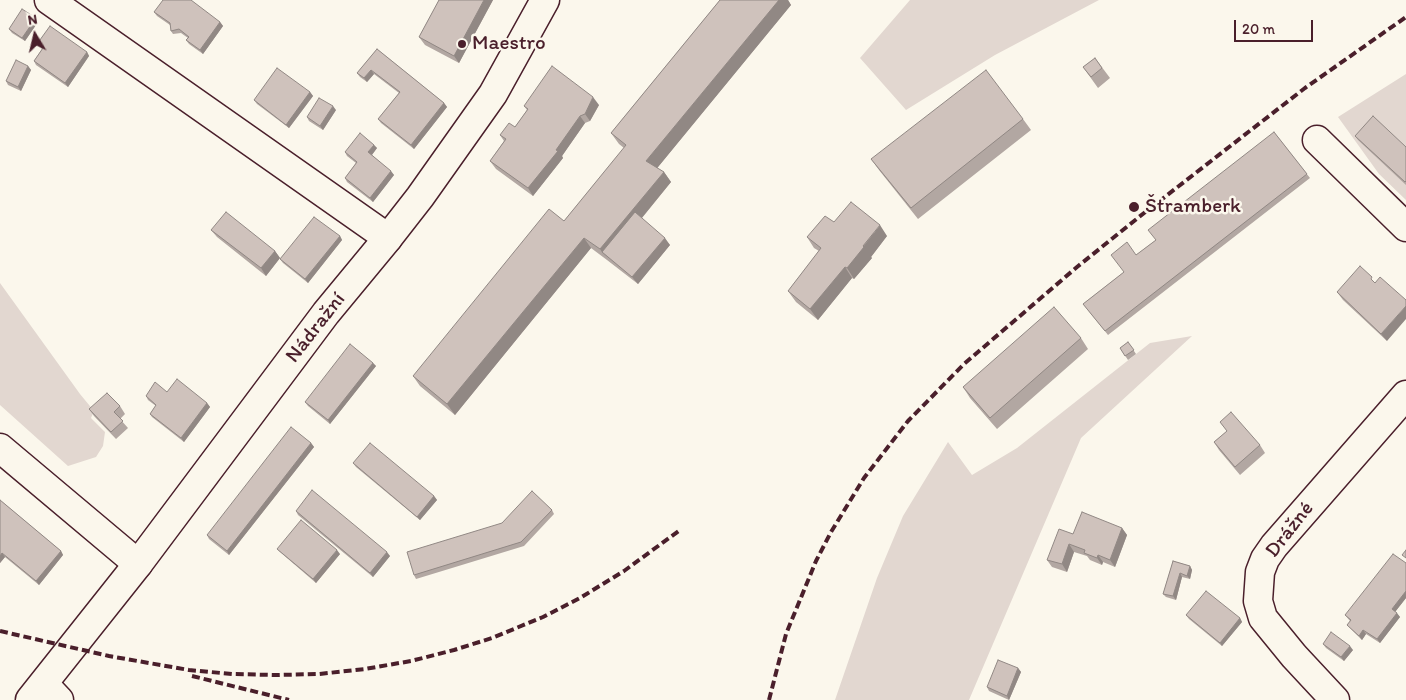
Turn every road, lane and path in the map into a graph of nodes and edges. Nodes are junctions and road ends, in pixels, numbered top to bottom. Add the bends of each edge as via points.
1 (49, 0) edge
2 (545, 0) edge
3 (1317, 140) dead end
4 (1406, 227) edge
5 (388, 238) junction
6 (1406, 395) edge
7 (0, 448) edge
8 (138, 564) junction
9 (44, 695) edge
10 (1335, 700) edge

1 - 5 street
2 - 5 street, Nádražní via 493,94
3 - 4 street
5 - 8 street, Nádražní via 326,313
6 - 10 street, Drážné via 1274,546 1260,572 1258,601 1263,618
7 - 8 street
8 - 9 street, Nádražní via 72,647

